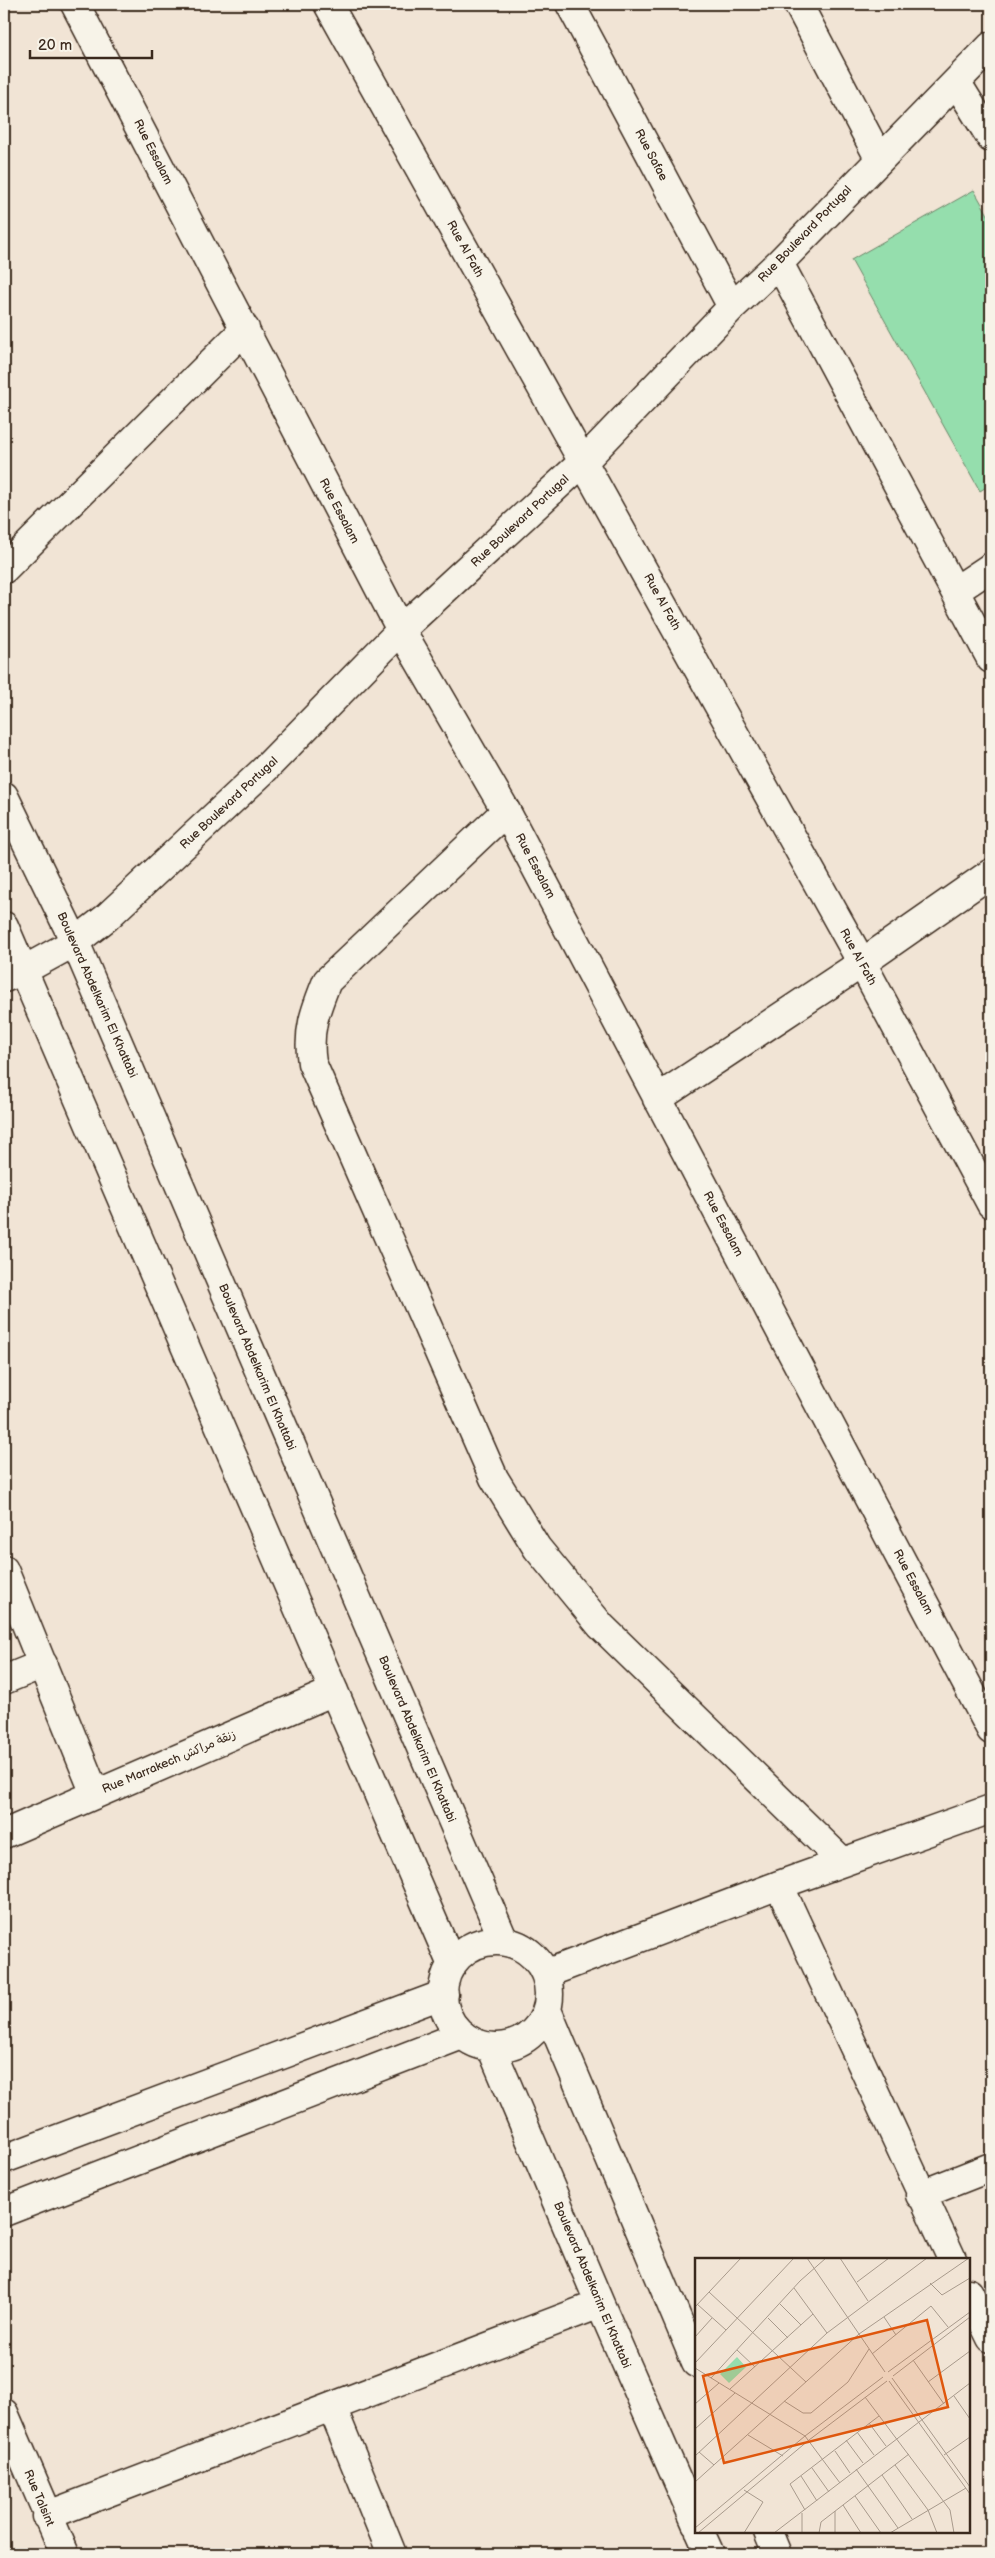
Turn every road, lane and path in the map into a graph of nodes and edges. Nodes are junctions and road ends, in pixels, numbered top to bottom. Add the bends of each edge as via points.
1 (75, 4) edge
2 (328, 4) edge
3 (570, 4) edge
4 (798, 4) edge
5 (991, 46) edge
6 (957, 83) junction
7 (991, 138) edge
8 (879, 158) junction
9 (779, 263) junction
10 (732, 307) junction
11 (244, 329) junction
12 (584, 461) junction
13 (991, 567) edge
14 (4, 569) edge
15 (955, 591) junction
16 (402, 630) junction
17 (991, 659) edge
18 (4, 796) edge
19 (506, 811) junction
20 (991, 873) edge
21 (4, 926) edge
22 (75, 942) junction
23 (862, 963) junction
24 (14, 974) edge
25 (657, 1099) junction
26 (991, 1204) edge
27 (4, 1570) edge
28 (43, 1664) junction
29 (4, 1680) edge
30 (334, 1691) junction
31 (991, 1730) edge
32 (95, 1794) junction
33 (991, 1809) edge
34 (4, 1834) edge
35 (843, 1862) junction
36 (779, 1885) junction
37 (504, 1941) junction
38 (452, 1965) junction
39 (545, 1974) junction
40 (444, 1994) junction
41 (547, 2010) junction
42 (462, 2035) junction
43 (491, 2047) junction
44 (4, 2159) edge
45 (991, 2167) edge
46 (920, 2194) junction
47 (4, 2212) edge
48 (952, 2258) edge
49 (970, 2295) edge
50 (600, 2304) junction
51 (991, 2338) edge
52 (695, 2361) edge
53 (332, 2407) junction
54 (4, 2413) edge
55 (46, 2516) junction
56 (695, 2521) edge
57 (700, 2533) edge
58 (768, 2533) edge
59 (65, 2554) edge
60 (392, 2554) edge
61 (710, 2554) edge
62 (777, 2554) edge

1 - 11 street, Rue Essalam
2 - 12 street, Rue Al Fath
3 - 10 street, Rue Safae
4 - 8 street
5 - 6 street, Rue Boulevard Portugal
6 - 7 street
6 - 8 street, Rue Boulevard Portugal
8 - 9 street, Rue Boulevard Portugal
9 - 10 street, Rue Boulevard Portugal
9 - 15 street
10 - 12 street, Rue Boulevard Portugal
11 - 14 street
11 - 16 street, Rue Essalam
12 - 16 street, Rue Boulevard Portugal
12 - 23 street, Rue Al Fath
13 - 15 street
15 - 17 street
16 - 19 street, Rue Essalam
16 - 22 street, Rue Boulevard Portugal via 262,772 106,918
18 - 22 street, Boulevard Abdelkarim El Khattabi
19 - 25 street, Rue Essalam
19 - 35 street via 326,981 314,1012 309,1042 312,1063 494,1478 536,1548 602,1626
20 - 23 street
21 - 24 street
22 - 24 street, Rue Boulevard Portugal
22 - 37 street, Boulevard Abdelkarim El Khattabi
23 - 25 street
23 - 26 street, Rue Al Fath
24 - 30 street
25 - 31 street, Rue Essalam
27 - 28 street
28 - 29 street
28 - 32 street
30 - 32 street, Rue Marrakech زنقة مراكش
30 - 38 street
32 - 34 street, Rue Marrakech زنقة مراكش
33 - 35 street
35 - 36 street
36 - 39 street
36 - 46 street
37 - 38 street via 489,1941 475,1946 462,1953
37 - 39 street via 521,1947 536,1958
38 - 40 street
39 - 41 street via 549,1991
40 - 42 street via 452,2023
40 - 44 street
41 - 43 street via 539,2025 526,2038 509,2046
41 - 52 street
42 - 43 street
42 - 47 street
43 - 50 street, Boulevard Abdelkarim El Khattabi
45 - 46 street
46 - 48 street
49 - 51 street
50 - 53 street
50 - 56 street, Boulevard Abdelkarim El Khattabi
53 - 55 street
53 - 60 street
54 - 55 street, Rue Talsint
55 - 59 street, Rue Talsint
57 - 61 street
58 - 62 street

